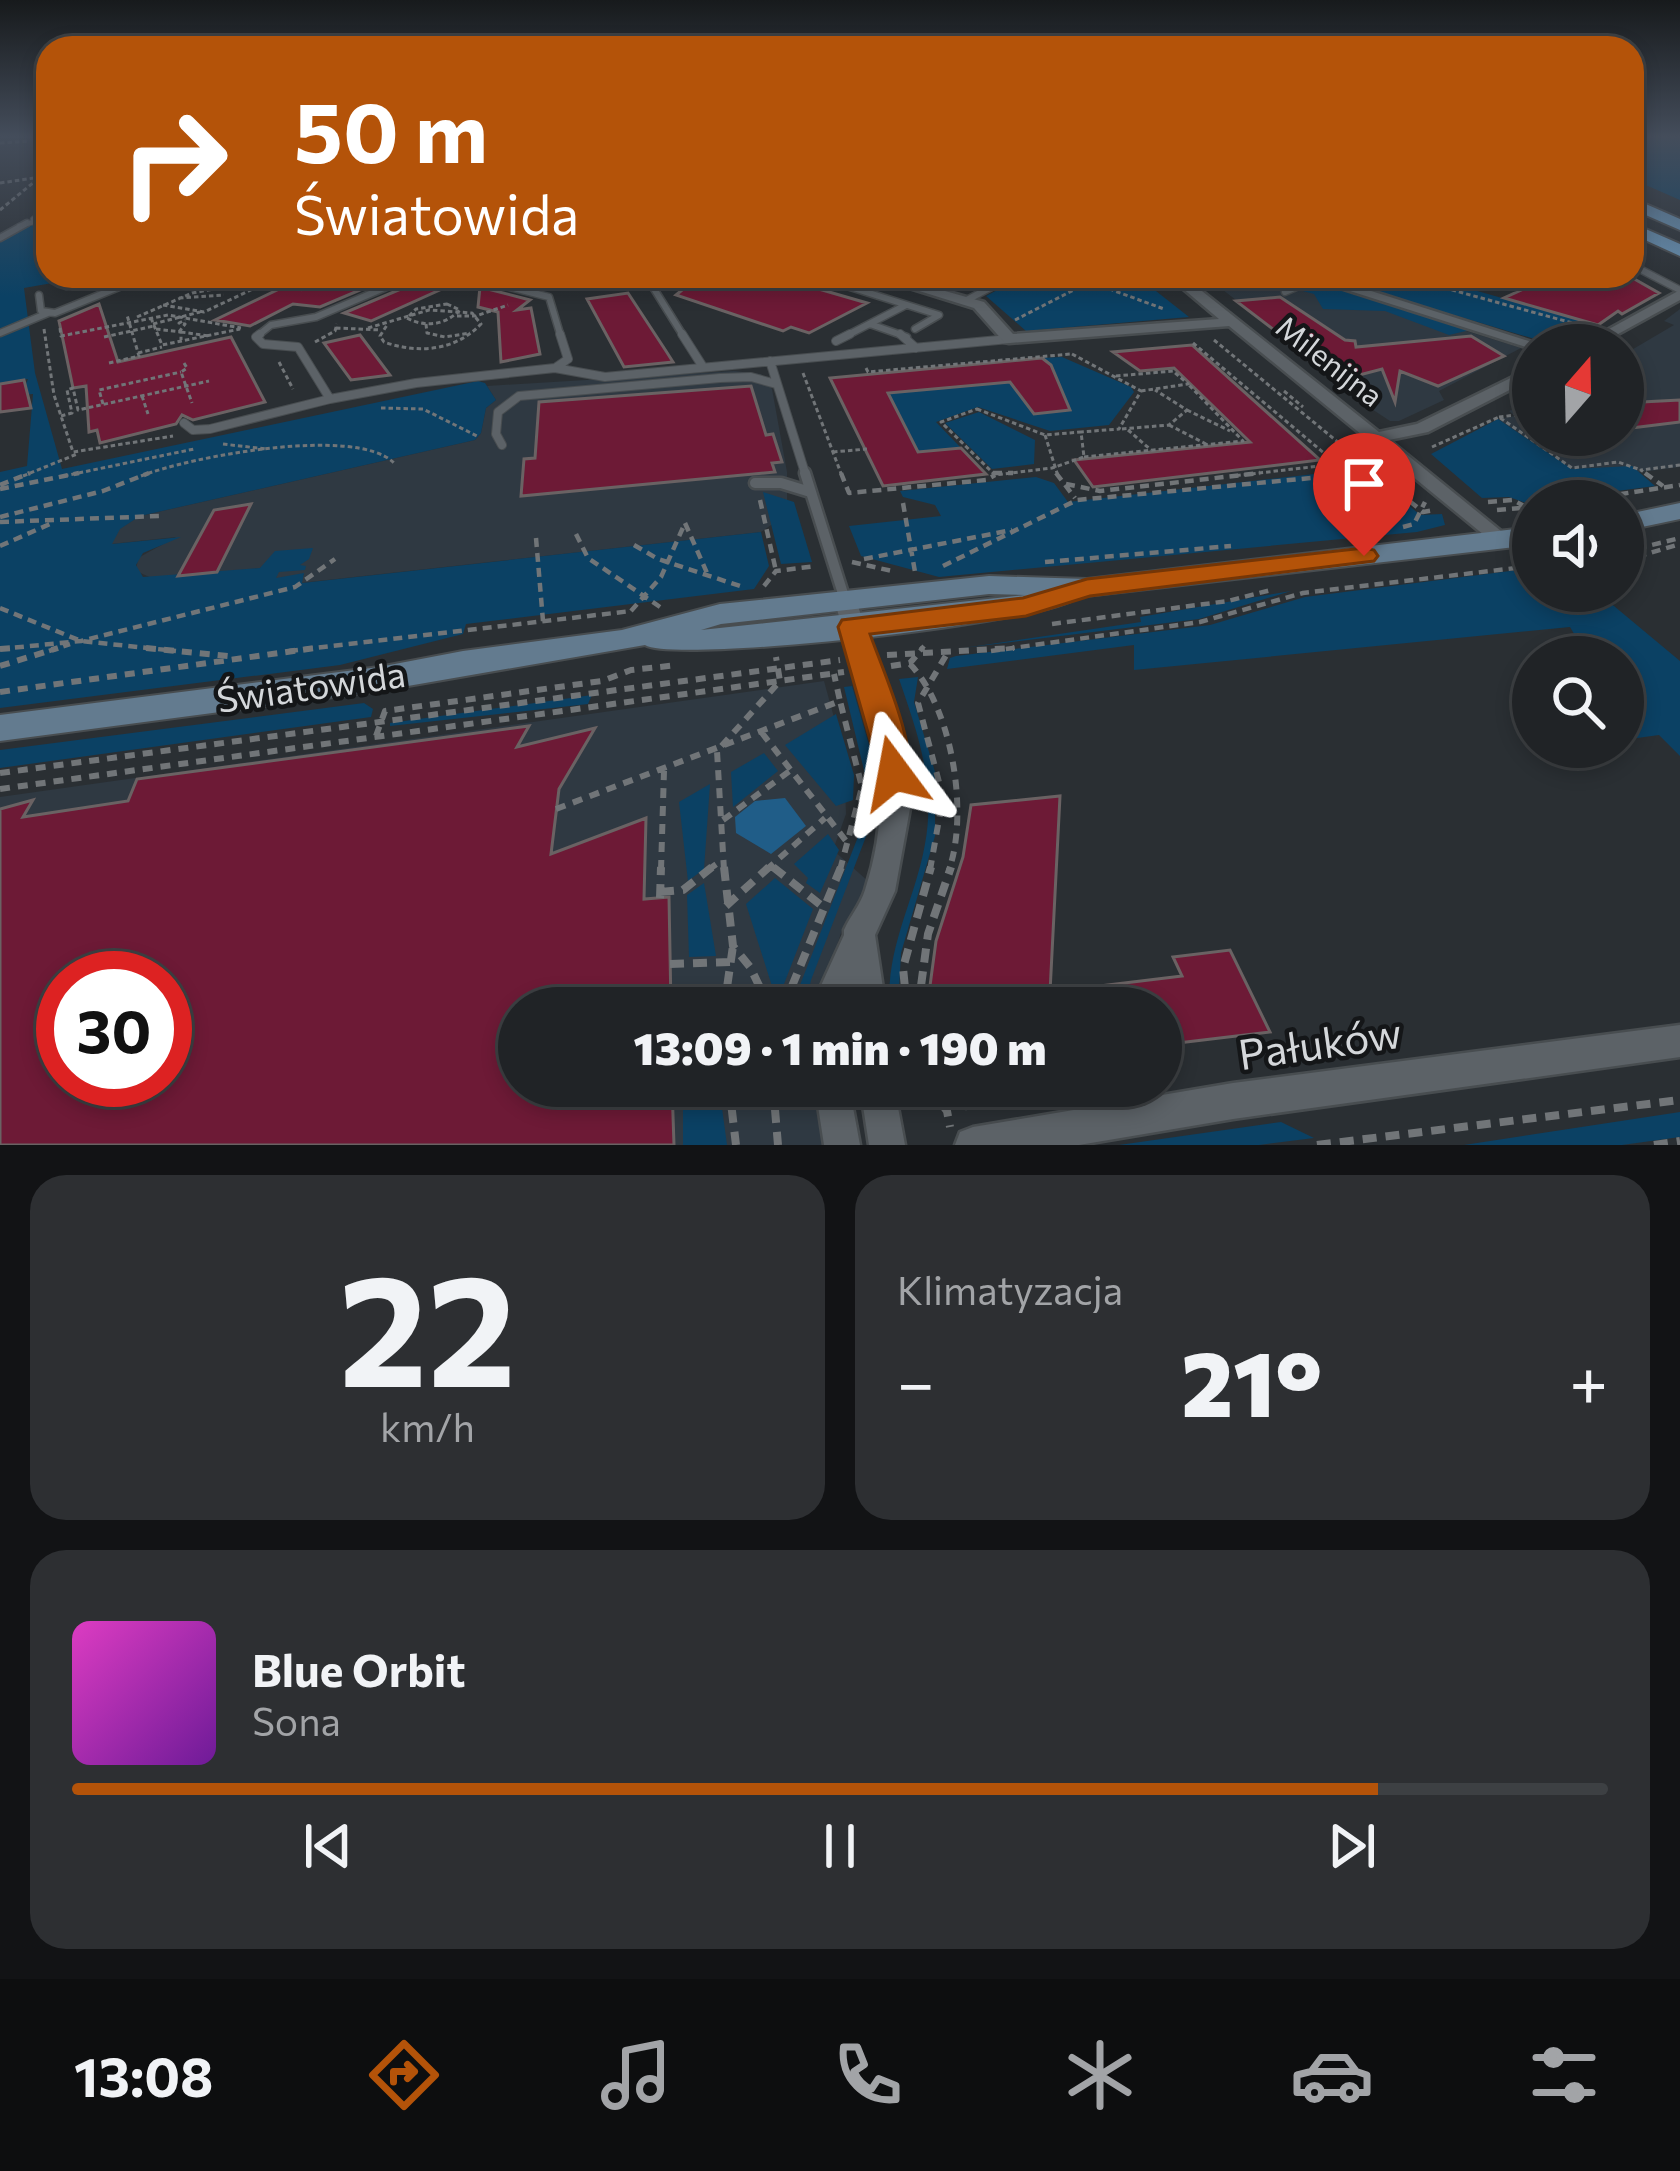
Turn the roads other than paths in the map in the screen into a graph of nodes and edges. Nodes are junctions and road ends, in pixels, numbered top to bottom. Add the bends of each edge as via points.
1 (1644, 208) edge
2 (36, 217) edge
3 (33, 219) junction
4 (36, 219) edge
5 (1680, 225) edge
6 (1644, 235) edge
7 (0, 238) edge
8 (1680, 251) edge
9 (1644, 272) edge
10 (110, 288) edge
11 (384, 288) edge
12 (513, 288) edge
13 (654, 288) edge
14 (852, 288) edge
15 (920, 288) edge
16 (989, 288) edge
17 (1190, 288) edge
18 (1293, 288) edge
19 (1350, 288) edge
20 (1285, 292) dead end
21 (1680, 292) edge
22 (39, 295) dead end
23 (965, 301) junction
24 (906, 305) junction
25 (48, 313) junction
26 (1231, 322) junction
27 (870, 324) junction
28 (1625, 324) edge
29 (914, 329) dead end
30 (1010, 331) junction
31 (0, 333) edge
32 (1512, 338) edge
33 (836, 341) dead end
34 (916, 348) junction
35 (568, 358) junction
36 (770, 362) junction
37 (703, 367) junction
38 (555, 368) junction
39 (614, 376) junction
40 (1512, 383) edge
41 (776, 384) junction
42 (330, 399) junction
43 (189, 427) road end
44 (502, 445) dead end
45 (1373, 447) junction
46 (755, 483) road end
47 (807, 491) junction
48 (1673, 500) edge
49 (1644, 513) edge
50 (1512, 539) edge
51 (1502, 540) junction
52 (856, 639) junction
53 (0, 728) edge
54 (859, 929) junction
55 (836, 987) edge
56 (866, 987) edge
57 (1680, 1041) edge
58 (836, 1107) edge
59 (881, 1107) edge
60 (982, 1144) edge
61 (842, 1145) edge
62 (887, 1145) edge
63 (973, 1145) edge

1 - 5 main road
2 - 3 lane
3 - 4 lane
3 - 7 lane
6 - 8 main road
9 - 21 lane
10 - 25 lane
11 - 42 lane via 257,333 263,344 298,347
12 - 35 lane via 549,297
13 - 37 lane
14 - 24 lane
15 - 23 street
16 - 23 lane
17 - 26 street, Milenijna
18 - 20 lane
19 - 32 street
21 - 28 street
22 - 25 lane
23 - 30 street
24 - 27 lane
24 - 29 lane via 939,315
25 - 31 lane
26 - 30 street
26 - 45 street, Milenijna
27 - 33 lane
27 - 34 lane via 907,336
30 - 34 lane
34 - 36 lane
35 - 38 lane
35 - 39 lane
36 - 37 lane
36 - 41 lane
37 - 39 lane
38 - 39 lane
38 - 42 lane
40 - 45 street
41 - 44 lane via 751,376 519,396 498,412
41 - 47 lane
42 - 43 lane
45 - 51 street, Milenijna
46 - 47 lane
47 - 52 lane
48 - 49 street
50 - 51 street, Światowida
51 - 52 street, Światowida via 1087,588
52 - 53 street, Światowida via 709,642 626,626 355,682
52 - 54 street via 890,742 897,803 880,891
54 - 55 street
54 - 56 street
57 - 60 street, Pałuków
58 - 61 street
59 - 62 street
60 - 63 street, Pałuków

